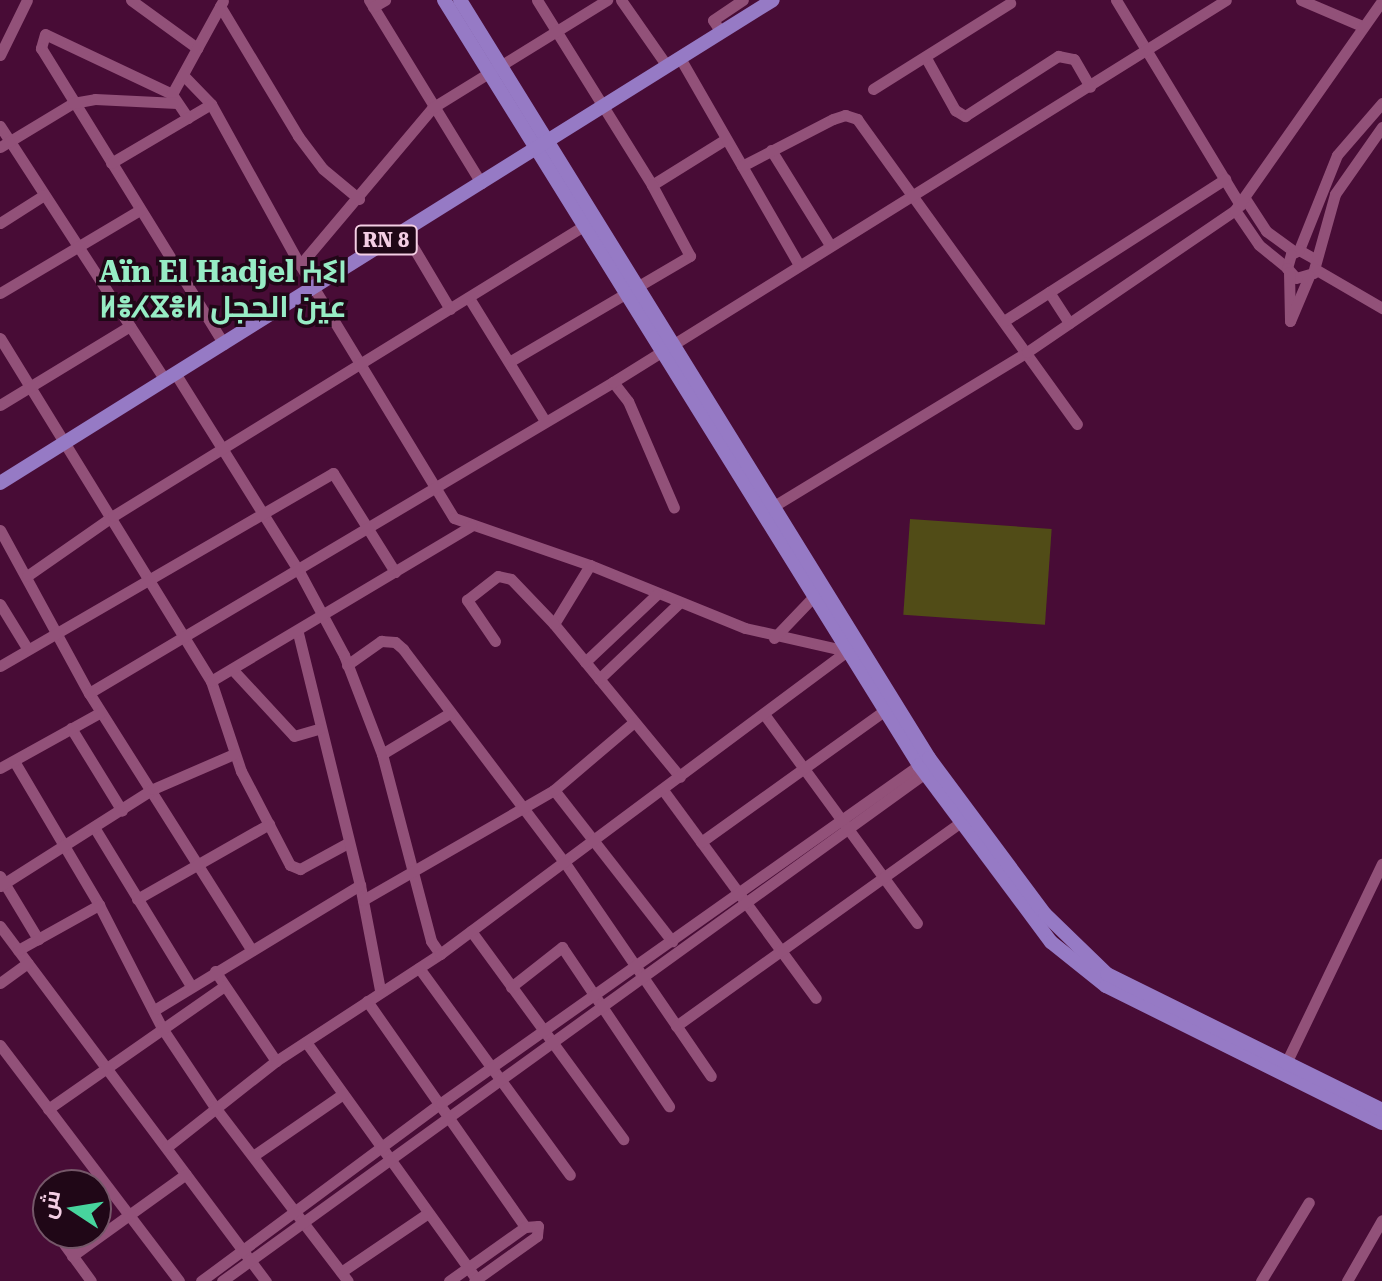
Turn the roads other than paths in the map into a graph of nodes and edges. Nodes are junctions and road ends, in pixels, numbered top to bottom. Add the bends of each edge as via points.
1 (27, 0) edge
2 (131, 0) edge
3 (385, 0) edge
4 (444, 0) edge
5 (460, 0) edge
6 (537, 0) edge
7 (607, 0) edge
8 (621, 0) edge
9 (743, 0) edge
10 (773, 0) edge
11 (1116, 0) edge
12 (1226, 0) edge
13 (1301, 0) edge
14 (1382, 1) edge
15 (222, 3) edge
16 (1010, 3) dead end
17 (371, 4) edge
18 (1362, 26) junction
19 (556, 32) junction
20 (721, 32) junction
21 (197, 48) junction
22 (1147, 50) junction
23 (0, 55) edge
24 (926, 58) junction
25 (674, 62) junction
26 (494, 69) junction
27 (184, 76) junction
28 (1090, 87) junction
29 (873, 89) dead end
30 (175, 99) junction
31 (73, 103) junction
32 (1382, 103) edge
33 (211, 104) junction
34 (606, 106) junction
35 (432, 108) junction
36 (188, 118) junction
37 (0, 126) edge
38 (1382, 127) edge
39 (726, 139) junction
40 (4, 144) edge
41 (545, 144) junction
42 (771, 150) junction
43 (111, 163) junction
44 (742, 166) junction
45 (1225, 179) junction
46 (481, 183) junction
47 (652, 185) junction
48 (911, 194) junction
49 (44, 195) junction
50 (359, 199) junction
51 (1240, 205) junction
52 (140, 210) junction
53 (592, 221) junction
54 (0, 223) edge
55 (403, 230) junction
56 (830, 245) junction
57 (79, 248) junction
58 (1297, 251) junction
59 (300, 265) junction
60 (799, 265) junction
61 (1313, 268) junction
62 (1288, 270) junction
63 (316, 285) junction
64 (632, 289) junction
65 (1049, 292) junction
66 (0, 293) edge
67 (469, 298) junction
68 (1382, 308) edge
69 (450, 309) junction
70 (1004, 321) junction
71 (1069, 323) junction
72 (130, 326) junction
73 (0, 338) edge
74 (224, 344) junction
75 (667, 345) junction
76 (1027, 352) junction
77 (362, 361) junction
78 (509, 362) junction
79 (170, 376) junction
80 (613, 382) junction
81 (31, 385) junction
82 (0, 405) edge
83 (545, 421) junction
84 (1077, 424) dead end
85 (66, 442) junction
86 (224, 450) junction
87 (0, 483) edge
88 (437, 487) junction
89 (674, 508) dead end
90 (767, 510) junction
91 (263, 515) junction
92 (113, 516) junction
93 (471, 526) junction
94 (0, 530) edge
95 (368, 531) junction
96 (590, 565) junction
97 (395, 572) junction
98 (300, 573) junction
99 (27, 576) junction
100 (152, 580) junction
101 (819, 592) junction
102 (656, 595) junction
103 (679, 603) junction
104 (0, 604) edge
105 (323, 616) junction
106 (554, 624) junction
107 (54, 631) junction
108 (298, 633) junction
109 (187, 638) junction
110 (774, 638) junction
111 (495, 641) dead end
112 (27, 648) junction
113 (853, 648) junction
114 (585, 662) junction
115 (347, 665) junction
116 (0, 666) edge
117 (232, 669) junction
118 (599, 679) junction
119 (211, 681) junction
120 (89, 693) junction
121 (890, 706) junction
122 (101, 712) junction
123 (450, 713) junction
124 (764, 714) junction
125 (634, 722) junction
126 (71, 728) junction
127 (319, 729) junction
128 (234, 754) junction
129 (382, 754) junction
130 (14, 761) junction
131 (927, 766) junction
132 (0, 768) edge
133 (804, 769) junction
134 (680, 777) junction
135 (153, 789) junction
136 (554, 790) junction
137 (663, 790) junction
138 (524, 807) junction
139 (122, 811) junction
140 (966, 818) junction
141 (269, 824) junction
142 (845, 825) junction
143 (94, 827) junction
144 (596, 840) junction
145 (701, 842) junction
146 (346, 844) junction
147 (64, 847) junction
148 (565, 863) junction
149 (1382, 864) edge
150 (200, 867) junction
151 (415, 869) junction
152 (883, 877) junction
153 (1, 882) edge
154 (360, 885) junction
155 (742, 898) junction
156 (137, 899) junction
157 (363, 900) junction
158 (99, 905) junction
159 (917, 923) dead end
160 (0, 926) edge
161 (471, 931) junction
162 (38, 939) junction
163 (672, 941) junction
164 (251, 949) junction
165 (18, 950) junction
166 (780, 950) junction
167 (440, 954) junction
168 (28, 963) junction
169 (638, 965) junction
170 (419, 968) junction
171 (215, 971) junction
172 (646, 976) junction
173 (0, 983) edge
174 (191, 986) junction
175 (224, 986) junction
176 (511, 987) junction
177 (380, 990) junction
178 (816, 998) dead end
179 (367, 1001) junction
180 (598, 1001) junction
181 (156, 1009) junction
182 (676, 1026) junction
183 (162, 1028) junction
184 (544, 1032) junction
185 (306, 1042) junction
186 (553, 1043) junction
187 (0, 1045) edge
188 (276, 1061) junction
189 (1287, 1061) junction
190 (107, 1070) junction
191 (491, 1070) junction
192 (711, 1076) dead end
193 (501, 1080) junction
194 (343, 1094) junction
195 (441, 1103) junction
196 (214, 1106) junction
197 (669, 1106) dead end
198 (48, 1109) junction
199 (1382, 1110) edge
200 (448, 1118) junction
201 (1382, 1123) edge
202 (623, 1139) dead end
203 (167, 1147) junction
204 (382, 1150) junction
205 (253, 1156) junction
206 (390, 1160) junction
207 (186, 1174) junction
208 (570, 1175) dead end
209 (1309, 1202) dead end
210 (428, 1213) junction
211 (129, 1215) junction
212 (300, 1217) junction
213 (1382, 1220) edge
214 (525, 1227) junction
215 (67, 1249) edge
216 (72, 1256) junction
217 (247, 1256) junction
218 (468, 1267) junction
219 (345, 1276) edge
220 (475, 1280) edge
221 (91, 1281) edge
222 (179, 1281) edge
223 (201, 1281) edge
224 (222, 1281) edge
225 (266, 1281) edge
226 (449, 1281) edge
227 (1261, 1281) edge
228 (1347, 1281) edge

1 - 23 street
2 - 21 street
3 - 17 street
4 - 26 main road
5 - 26 main road
6 - 19 street
7 - 19 street
8 - 25 street
9 - 20 street via 713,20
10 - 20 main road, RN 8
11 - 22 street
12 - 22 street
13 - 18 street
14 - 18 street
15 - 21 street
15 - 50 street via 298,136 323,169
16 - 24 street
17 - 35 street
18 - 51 street
19 - 26 street
19 - 34 street
20 - 25 main road, RN 8
21 - 27 street
22 - 28 street
22 - 45 street
24 - 28 street via 955,110 965,116 1058,56 1074,59
24 - 29 street
25 - 34 main road, RN 8
25 - 39 street
26 - 35 street
26 - 41 main road
27 - 30 street
27 - 33 street
28 - 48 street
30 - 31 street
30 - 31 street via 45,34 41,48
30 - 36 street
31 - 40 street
31 - 43 street
32 - 58 street via 1337,155
33 - 36 street
33 - 59 street
34 - 41 main road, RN 8
34 - 47 street
35 - 46 street
35 - 50 street
36 - 43 street
37 - 40 street
38 - 61 street via 1335,194
39 - 44 street
39 - 47 street
40 - 49 street
41 - 46 main road, RN 8
41 - 53 main road
42 - 44 street
42 - 48 street via 845,115 867,128
42 - 56 street
43 - 52 street
44 - 60 street
45 - 51 street
45 - 65 street
46 - 55 main road, RN 8
47 - 64 street via 690,256
48 - 56 street
48 - 70 street
49 - 54 street
49 - 57 street
50 - 59 street
51 - 58 street
51 - 62 street via 1259,245
51 - 71 street
52 - 57 street
52 - 74 street
53 - 64 main road
53 - 67 street
55 - 63 main road, RN 8
55 - 69 street
56 - 60 street
57 - 66 street
57 - 72 street
58 - 61 street
58 - 62 street
59 - 63 street
60 - 75 street
61 - 62 street via 1296,278
61 - 62 street via 1290,321
61 - 68 street
63 - 74 main road, RN 8
63 - 77 street
64 - 75 main road
64 - 78 street
65 - 70 street
65 - 71 street
67 - 69 street
67 - 78 street
69 - 77 street
70 - 76 street
71 - 76 street
72 - 79 street
72 - 81 street
73 - 81 street
74 - 79 main road, RN 8
75 - 80 street
75 - 90 main road
76 - 84 street
76 - 90 street
77 - 86 street
77 - 88 street
78 - 83 street
79 - 85 main road, RN 8
79 - 86 street
80 - 83 street
80 - 89 street via 628,401
81 - 82 street
81 - 85 street
83 - 88 street
85 - 87 main road, RN 8
85 - 92 street
86 - 91 street
86 - 92 street
88 - 93 street via 454,518
88 - 95 street
90 - 101 main road
91 - 95 street via 333,473
91 - 98 street
91 - 100 street
92 - 99 street
92 - 100 street
93 - 96 street
93 - 97 street
94 - 99 street
95 - 97 street
95 - 98 street
96 - 102 street
96 - 106 street
97 - 105 street
98 - 105 street
98 - 109 street
99 - 107 street
100 - 107 street
100 - 109 street
101 - 110 street
101 - 113 main road
102 - 103 street
102 - 114 street
103 - 110 street
103 - 118 street
104 - 112 street
105 - 108 street
105 - 115 street
106 - 111 street via 511,579 498,576 467,600
106 - 114 street
107 - 112 street
107 - 120 street
108 - 117 street
108 - 127 street
109 - 119 street
109 - 120 street
110 - 113 street
112 - 116 street
113 - 121 main road
113 - 124 street
114 - 118 street
115 - 123 street via 381,641 395,642
115 - 129 street
117 - 119 street
117 - 127 street via 294,736
118 - 125 street
119 - 128 street
120 - 122 street
121 - 131 main road
121 - 133 street
122 - 126 street
122 - 135 street
123 - 129 street
123 - 138 street
124 - 133 street
124 - 134 street
125 - 134 street
125 - 136 street
126 - 130 street
126 - 139 street
127 - 146 street
128 - 135 street
128 - 141 street
129 - 151 street
130 - 132 street
130 - 147 street
131 - 140 main road
131 - 142 street
133 - 142 street
133 - 145 street
134 - 137 street
135 - 139 street
135 - 150 street
136 - 138 street
136 - 144 street
137 - 144 street
137 - 145 street
138 - 148 street
138 - 151 street
139 - 143 street
140 - 152 street
140 - 189 main road via 1055,925 1107,974
140 - 201 main road via 1051,942 1077,966 1106,986
141 - 146 street via 295,868
141 - 150 street
142 - 152 street
142 - 155 street
143 - 147 street
143 - 156 street
144 - 148 street
144 - 163 street
145 - 155 street
146 - 154 street
147 - 153 street
147 - 158 street
148 - 161 street
148 - 169 street
149 - 189 street
150 - 156 street
150 - 164 street
151 - 157 street
151 - 167 street via 431,941
152 - 159 street
152 - 166 street
153 - 162 street
154 - 157 street
154 - 164 street
155 - 163 street
155 - 166 street
155 - 172 street
156 - 174 street
157 - 177 street
158 - 162 street
158 - 181 street
160 - 165 street
161 - 167 street
161 - 176 street
162 - 165 street
163 - 169 street
164 - 171 street
165 - 168 street
166 - 178 street
166 - 182 street
167 - 170 street
168 - 173 street
168 - 190 street
169 - 172 street
169 - 180 street
170 - 177 street
170 - 191 street
171 - 174 street
171 - 175 street
172 - 180 street
172 - 182 street
174 - 181 street
175 - 183 street
175 - 188 street
176 - 180 street via 562,947
176 - 184 street
177 - 179 street
179 - 185 street
179 - 195 street
180 - 184 street
180 - 186 street
180 - 197 street
181 - 183 street
182 - 192 street
183 - 190 street
183 - 196 street
184 - 186 street
184 - 191 street
185 - 188 street
185 - 194 street
186 - 193 street
186 - 202 street
187 - 198 street
188 - 196 street
189 - 199 main road
190 - 198 street
190 - 203 street
191 - 193 street
191 - 195 street
193 - 200 street
193 - 208 street
194 - 204 street
194 - 205 street
195 - 200 street
195 - 204 street
196 - 203 street
196 - 205 street
198 - 211 street
200 - 206 street
200 - 214 street
203 - 207 street
204 - 206 street
204 - 212 street
205 - 212 street
206 - 210 street
206 - 212 street
207 - 211 street
207 - 217 street
209 - 227 street
210 - 218 street
210 - 219 street
211 - 216 street
211 - 222 street
212 - 217 street
212 - 219 street
213 - 228 street
214 - 218 street
214 - 220 street via 534,1224 539,1233
215 - 216 street
216 - 221 street
217 - 223 street
217 - 224 street
217 - 225 street
218 - 220 street
218 - 226 street

